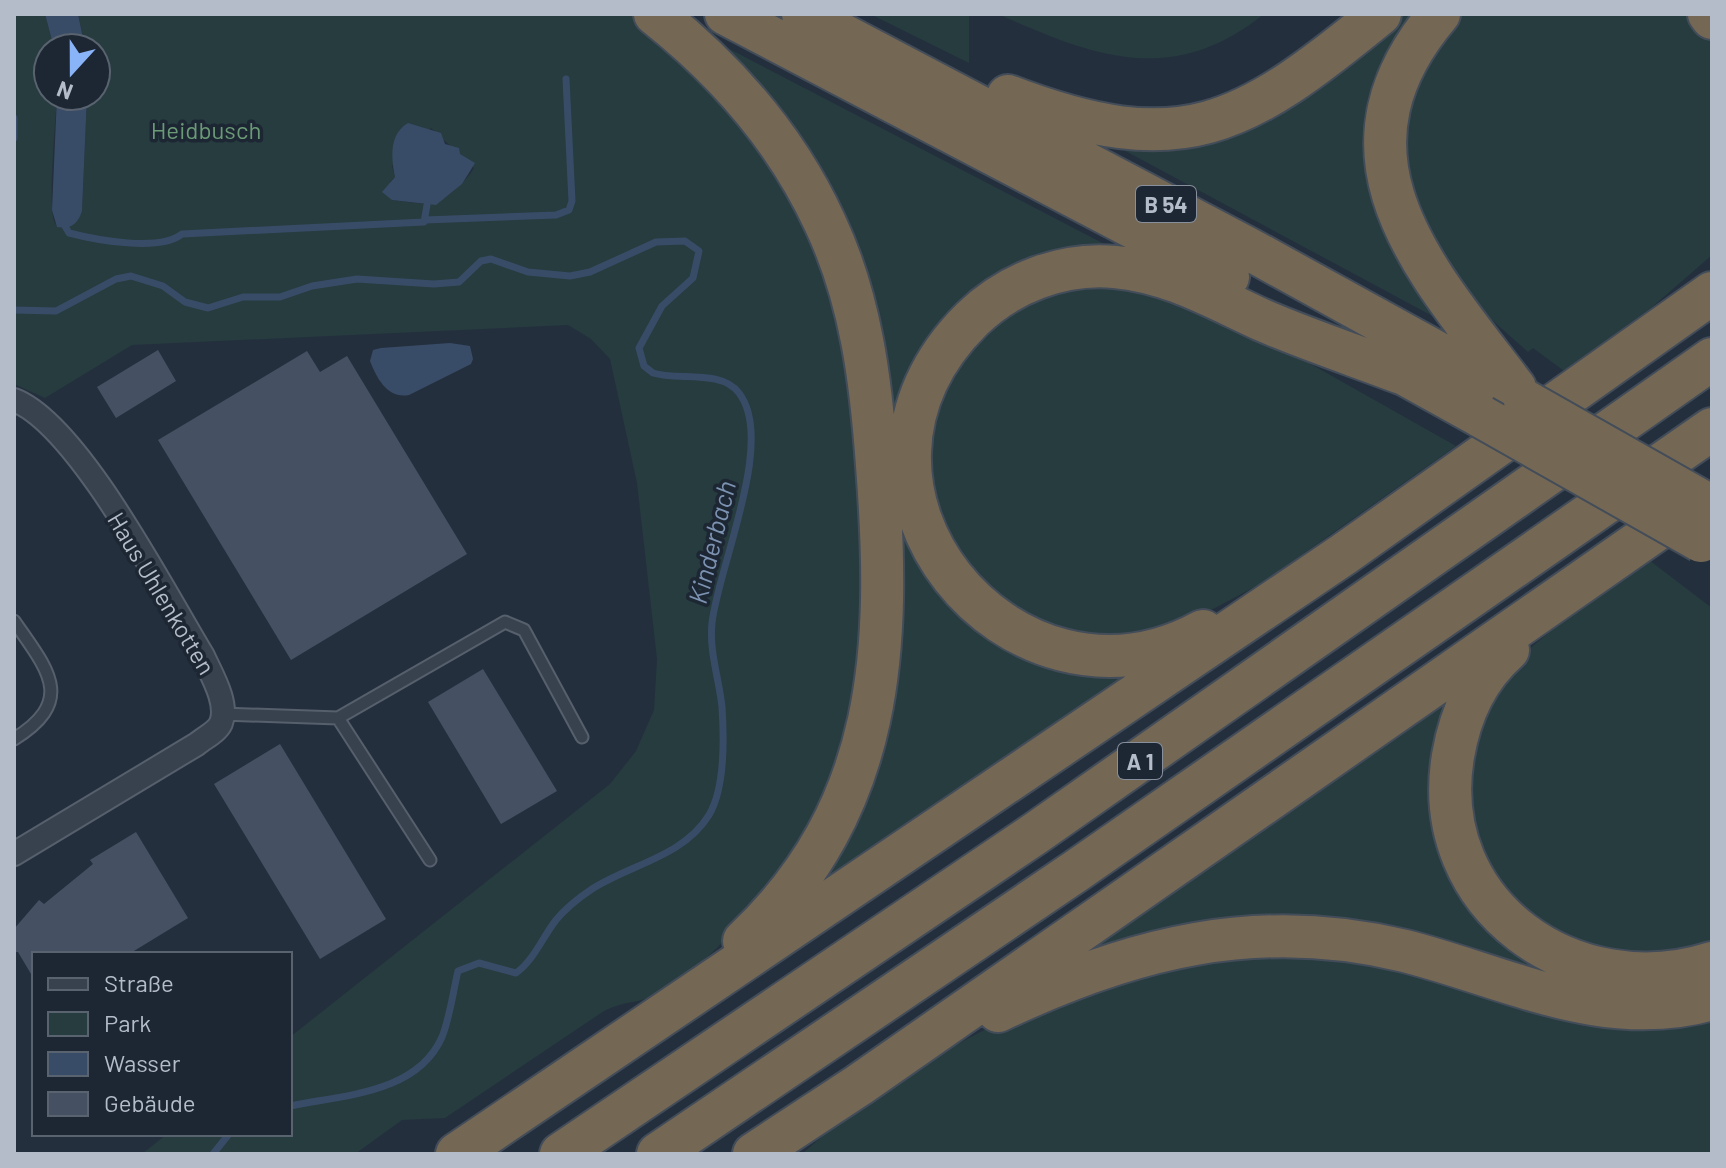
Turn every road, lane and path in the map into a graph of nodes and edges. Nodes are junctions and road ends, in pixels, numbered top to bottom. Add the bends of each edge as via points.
1 (655, 14) edge
2 (726, 14) edge
3 (803, 14) edge
4 (812, 14) edge
5 (1380, 14) edge
6 (1439, 14) edge
7 (1712, 277) edge
8 (1712, 293) edge
9 (1632, 350) junction
10 (1712, 359) edge
11 (1404, 374) junction
12 (14, 400) edge
13 (1525, 401) junction
14 (1712, 429) edge
15 (1712, 491) edge
16 (1709, 538) edge
17 (1344, 554) junction
18 (1574, 589) junction
19 (14, 621) edge
20 (222, 714) junction
21 (338, 718) junction
22 (582, 737) dead end
23 (14, 739) edge
24 (14, 854) edge
25 (430, 860) dead end
26 (1712, 963) edge
27 (1712, 999) edge
28 (602, 1056) junction
29 (859, 1085) junction
30 (457, 1154) edge
31 (561, 1154) edge
32 (658, 1154) edge
33 (754, 1154) edge

1 - 28 highway via 714,64 760,117 809,191 840,260 871,393 884,624 865,744 819,845 747,938
2 - 11 highway, B 54
3 - 13 highway, B 54
4 - 5 highway via 1050,111 1149,130 1196,127 1256,105 1308,72
6 - 13 highway via 1400,76 1385,148 1387,177 1409,241
7 - 9 highway
8 - 9 highway
9 - 17 highway
10 - 31 highway, A 1 via 1036,833
11 - 16 highway, B 54, bridge
11 - 17 highway via 1262,320 1176,280 1113,267 1078,267 1030,280 980,310 945,349 917,407 911,488 938,559 995,618 1056,647 1120,653 1193,636
12 - 20 street, Haus Uhlenkotten via 56,429 90,472 203,656
13 - 16 highway, B 54, bridge
14 - 32 highway, A 1
15 - 18 highway
17 - 28 highway
18 - 26 highway via 1500,657 1466,706 1451,767 1456,836 1487,899 1516,929 1550,951 1590,968 1640,976
18 - 29 highway
19 - 23 lane via 47,669 52,696 42,720
20 - 21 lane
20 - 24 street via 218,727 197,744
21 - 22 lane via 505,622 524,630
21 - 25 lane
27 - 29 highway via 1654,1011 1624,1010 1551,996 1364,943 1235,937 1146,953 1053,985
28 - 30 highway
29 - 33 highway

